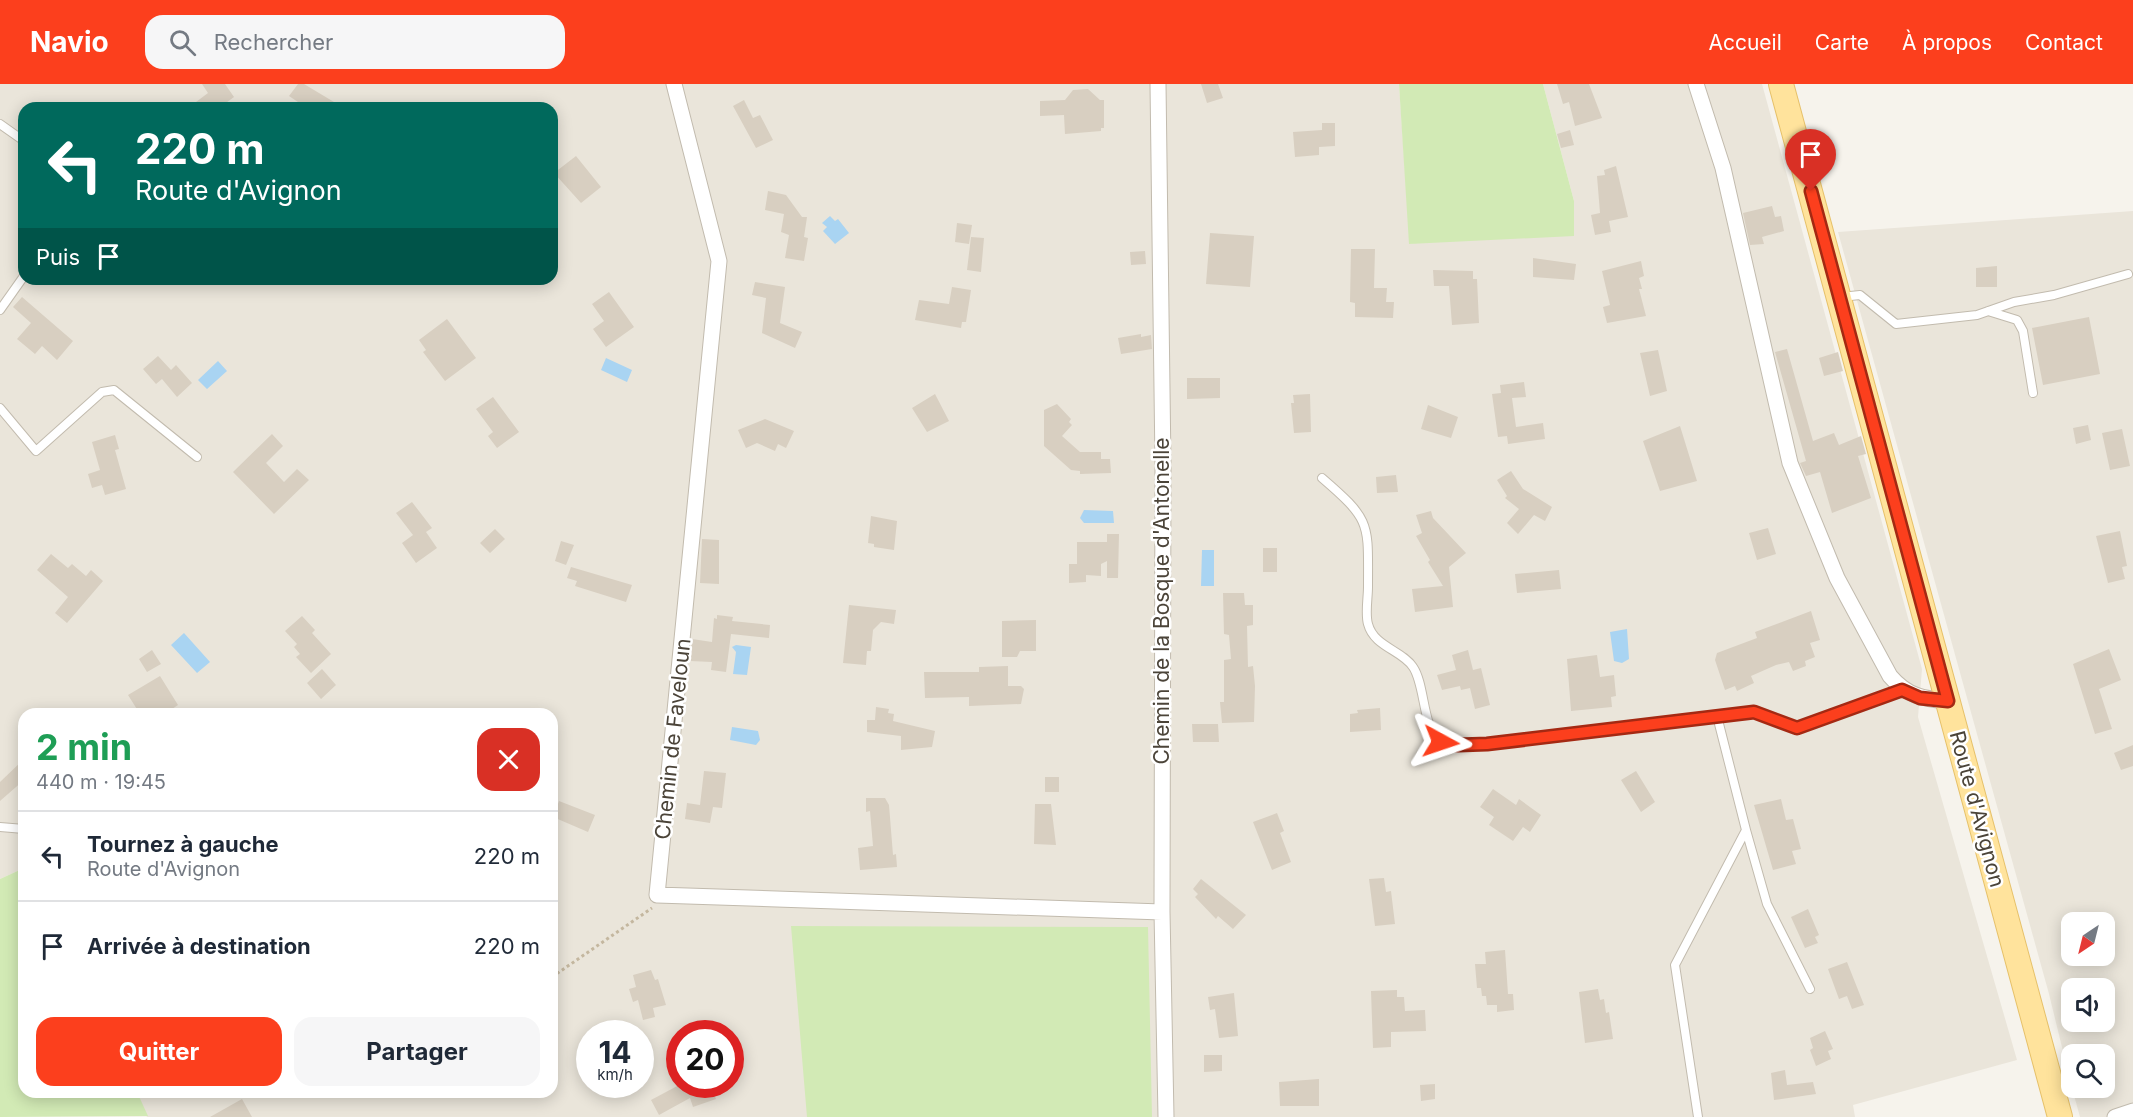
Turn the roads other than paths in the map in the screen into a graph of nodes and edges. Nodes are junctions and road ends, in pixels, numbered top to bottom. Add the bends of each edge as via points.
1 (674, 84) edge
2 (1158, 84) edge
3 (1696, 84) edge
4 (1781, 84) edge
5 (0, 124) edge
6 (18, 137) edge
7 (2128, 274) dead end
8 (18, 284) edge
9 (1840, 297) junction
10 (0, 310) edge
11 (1986, 311) junction
12 (2033, 393) dead end
13 (0, 408) edge
14 (197, 457) dead end
15 (1322, 478) dead end
16 (1902, 690) junction
17 (1948, 701) junction
18 (1717, 716) junction
19 (0, 826) edge
20 (18, 828) edge
21 (1746, 830) junction
22 (1162, 912) junction
23 (1810, 989) dead end
24 (2133, 1111) edge
25 (1166, 1117) edge
26 (1698, 1117) edge
27 (2061, 1117) edge
28 (2115, 1117) edge

1 - 22 street, Chemin de Faveloun via 719,261 657,895
2 - 22 street, Chemin de la Bosque d'Antonelle via 1163,465
3 - 16 street via 1723,168 1790,463 1837,578 1890,676
4 - 9 main road, Route d'Avignon
5 - 6 lane
7 - 11 lane
8 - 10 lane
9 - 11 lane via 1860,295 1896,324
9 - 17 main road, Route d'Avignon
11 - 12 lane via 2017,320 2023,331
13 - 14 lane via 36,451 102,392 114,390
15 - 18 lane via 1362,517 1368,537 1368,624 1378,641 1413,666 1422,687 1430,729 1441,742 1487,744
16 - 17 street via 1920,698
16 - 18 lane via 1797,728 1754,712
17 - 27 main road, Route d'Avignon
18 - 21 lane
19 - 20 lane
21 - 23 lane via 1767,904
21 - 26 lane via 1676,965
22 - 25 street, Chemin de la Bosque d'Antonelle
24 - 28 street

